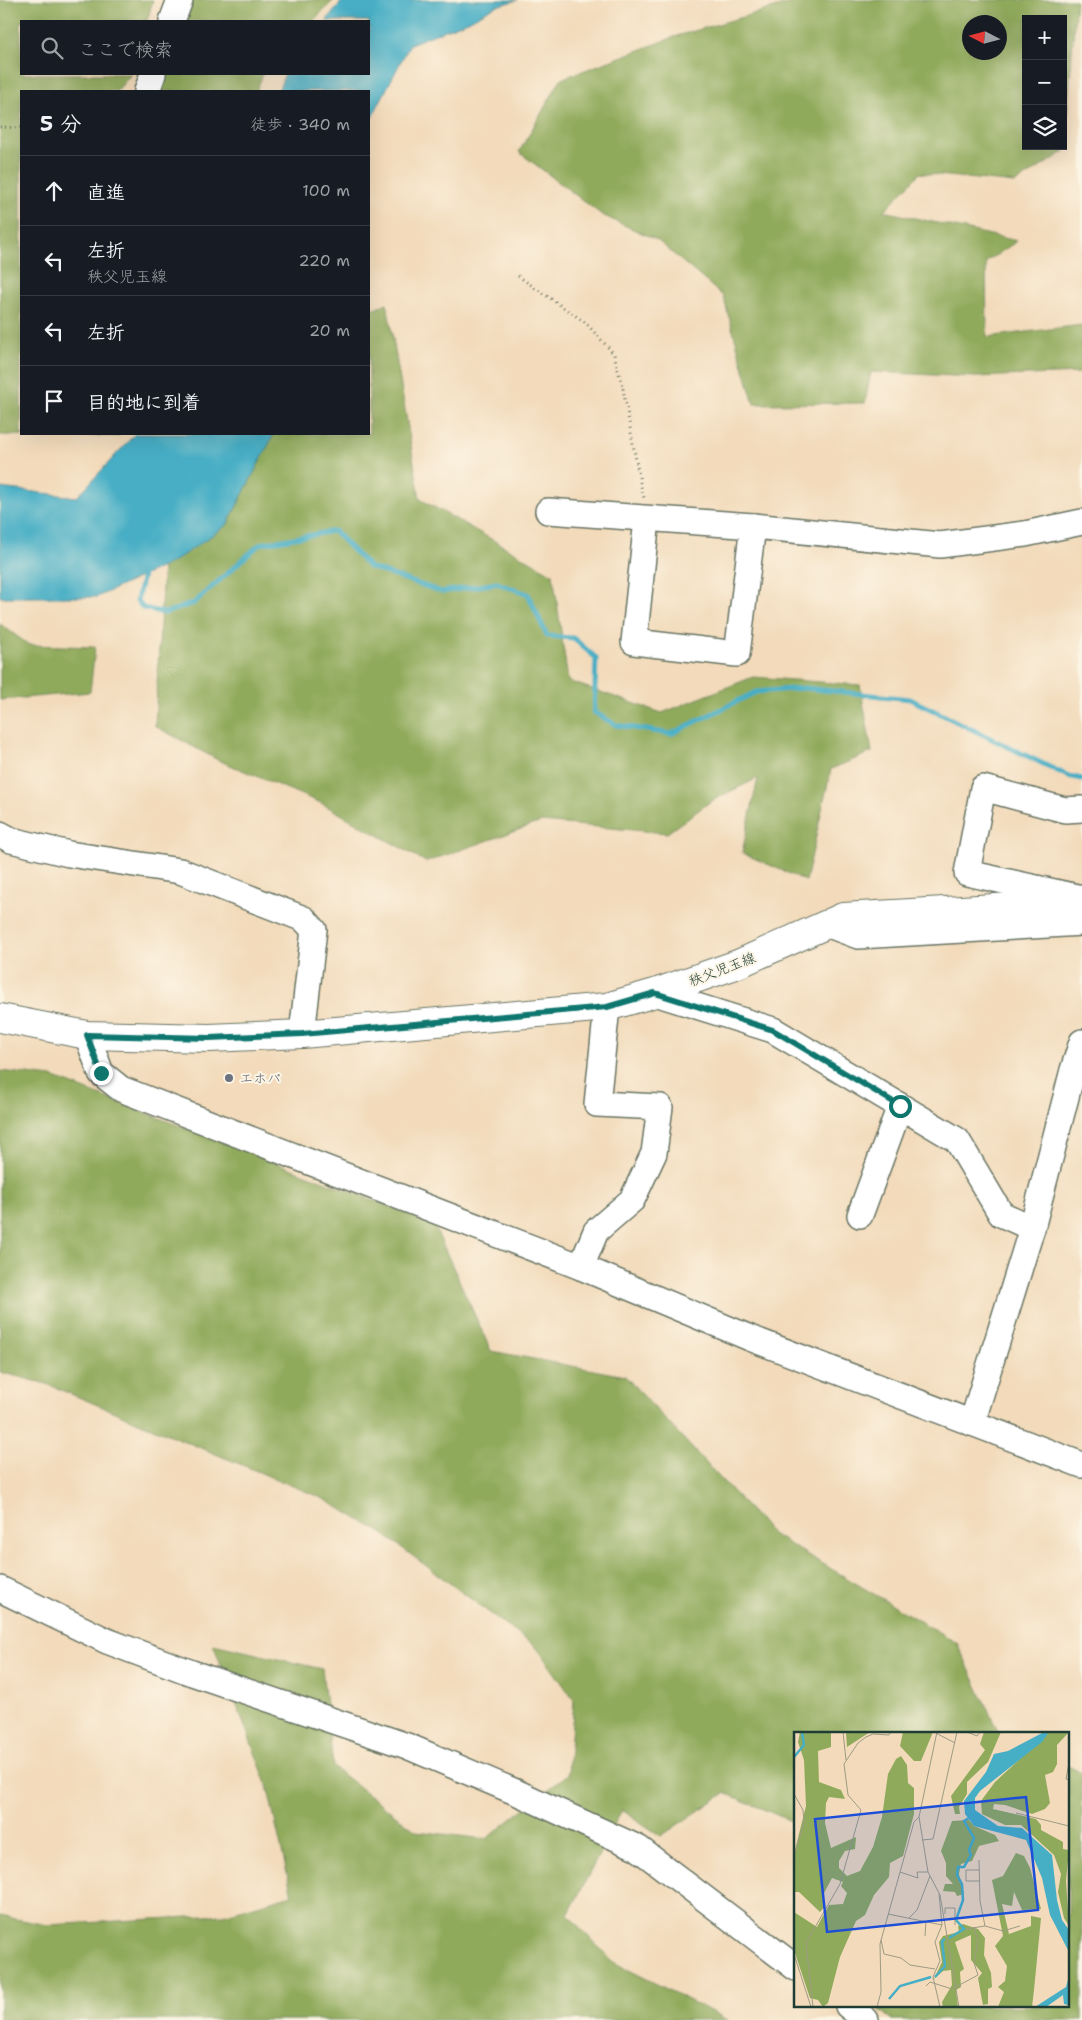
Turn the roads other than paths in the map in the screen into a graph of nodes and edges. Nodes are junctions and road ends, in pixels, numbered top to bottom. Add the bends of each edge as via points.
1 (180, 0) edge
2 (172, 20) edge
3 (153, 75) edge
4 (147, 90) edge
5 (548, 510) dead end
6 (658, 519) junction
7 (1082, 522) edge
8 (753, 526) junction
9 (1082, 809) edge
10 (0, 834) edge
11 (1082, 898) edge
12 (1082, 903) edge
13 (1082, 923) edge
14 (826, 924) junction
15 (655, 993) junction
16 (607, 1007) junction
17 (0, 1018) edge
18 (302, 1034) junction
19 (87, 1035) junction
20 (1082, 1042) edge
21 (1077, 1071) edge
22 (900, 1106) junction
23 (860, 1215) dead end
24 (1032, 1228) junction
25 (581, 1267) junction
26 (972, 1423) junction
27 (1082, 1465) edge
28 (0, 1589) edge
29 (794, 1966) edge
30 (851, 2008) edge
31 (866, 2020) edge

1 - 2 street
3 - 4 street
5 - 6 street
6 - 8 street
6 - 8 street via 634,642 737,654
7 - 8 street via 1025,534 940,545
9 - 11 street via 1066,810 983,788 967,873
10 - 18 street via 10,840 69,854 180,871 304,919 314,930
12 - 14 main road, 秩父児玉線 via 843,917
13 - 14 street via 858,936
14 - 15 main road, 秩父児玉線 via 738,964
15 - 16 main road, 秩父児玉線
15 - 22 street via 773,1030
16 - 18 main road, 秩父児玉線
16 - 25 street via 597,1104 660,1107 654,1152 632,1200 596,1231
17 - 19 main road, 秩父児玉線
18 - 19 main road, 秩父児玉線 via 209,1038
19 - 25 street via 101,1073 121,1089
20 - 21 street
21 - 24 street
22 - 23 street
22 - 24 street via 957,1140 1001,1214
24 - 26 street
25 - 26 street via 750,1338
26 - 27 street
28 - 29 street via 107,1641 407,1746 638,1848
30 - 31 street

